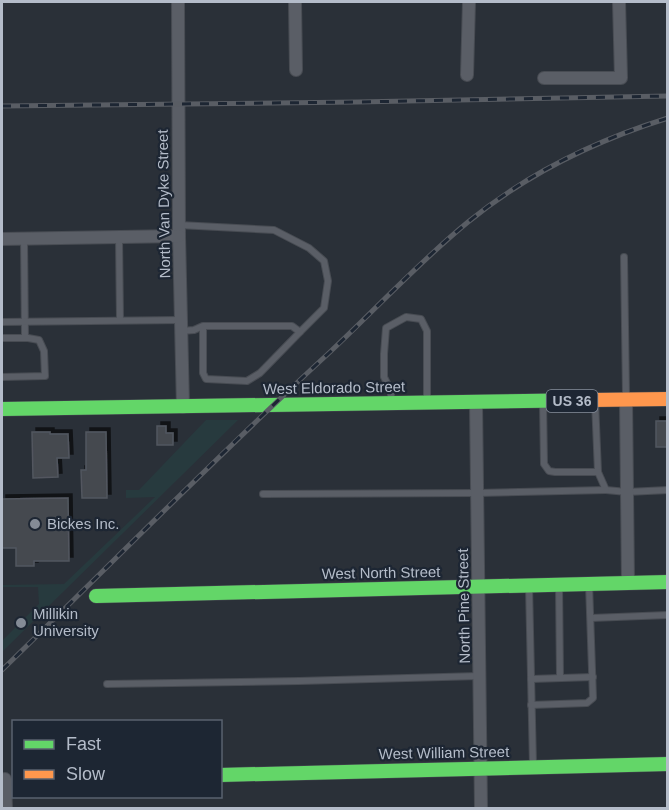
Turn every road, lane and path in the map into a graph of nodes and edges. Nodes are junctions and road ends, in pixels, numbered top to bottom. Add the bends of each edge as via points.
1 (178, 2) edge
2 (295, 2) edge
3 (469, 2) edge
4 (619, 2) edge
5 (296, 70) dead end
6 (467, 75) dead end
7 (544, 78) dead end
8 (179, 230) junction
9 (119, 237) junction
10 (24, 238) junction
11 (2, 239) edge
12 (624, 257) dead end
13 (120, 320) junction
14 (25, 321) junction
15 (2, 322) edge
16 (181, 325) junction
17 (203, 326) junction
18 (300, 332) junction
19 (2, 338) edge
20 (25, 338) junction
21 (2, 377) edge
22 (668, 399) edge
23 (595, 400) junction
24 (626, 400) junction
25 (543, 401) junction
26 (427, 403) junction
27 (476, 403) junction
28 (391, 404) junction
29 (183, 407) junction
30 (2, 409) edge
31 (598, 472) junction
32 (606, 490) junction
33 (668, 490) edge
34 (627, 492) junction
35 (477, 493) junction
36 (263, 494) dead end
37 (668, 582) edge
38 (628, 583) junction
39 (590, 584) junction
40 (559, 585) junction
41 (529, 586) junction
42 (479, 587) junction
43 (96, 596) dead end
44 (668, 615) edge
45 (591, 618) junction
46 (480, 676) junction
47 (592, 677) junction
48 (560, 678) junction
49 (531, 679) junction
50 (107, 684) dead end
51 (531, 705) junction
52 (668, 764) edge
53 (534, 768) junction
54 (481, 769) junction
55 (222, 775) edge
56 (7, 779) edge
57 (6, 808) edge
58 (482, 808) edge

1 - 8 street, North Van Dyke Street
2 - 5 street
3 - 6 street
4 - 7 street via 621,78
8 - 9 street
8 - 16 street, North Van Dyke Street
8 - 18 lane via 274,230 309,248 324,261 328,280 324,308
9 - 10 street
9 - 13 lane
10 - 11 street
10 - 14 lane
12 - 24 lane
13 - 14 lane
13 - 16 lane
14 - 15 lane
14 - 20 lane
16 - 17 lane via 194,330
16 - 29 street, North Van Dyke Street
17 - 18 lane via 292,326
17 - 18 lane via 206,379 247,381
19 - 20 lane
20 - 21 lane via 39,340 44,351 45,376
22 - 24 street, West Eldorado Street / US 36
23 - 24 street, West Eldorado Street / US 36
23 - 25 street, West Eldorado Street / US 36
23 - 31 lane
24 - 34 street
25 - 27 street, West Eldorado Street / US 36
25 - 31 lane via 544,464 549,471
26 - 27 street, West Eldorado Street / US 36
26 - 28 street, West Eldorado Street / US 36
26 - 28 lane via 427,331 422,319 406,317 386,328 384,376 391,391
27 - 35 street, North Pine Street
28 - 29 street, West Eldorado Street / US 36
29 - 30 street, West Eldorado Street / US 36
31 - 32 lane
32 - 34 lane
32 - 35 lane
33 - 34 lane
34 - 38 street
35 - 36 lane
35 - 42 street, North Pine Street
37 - 38 street, West North Street
38 - 39 street, West North Street
39 - 40 street, West North Street
39 - 45 lane
40 - 41 street, West North Street
40 - 48 lane
41 - 42 street, West North Street
41 - 49 lane
42 - 43 street, West North Street
42 - 46 street, North Pine Street
44 - 45 lane
45 - 47 lane
46 - 50 lane
46 - 54 street, North Pine Street
47 - 48 lane
47 - 51 lane via 593,698 586,703
48 - 49 lane
49 - 51 lane
51 - 53 lane
52 - 53 street, West William Street
53 - 54 street, West William Street
54 - 55 street, West William Street
54 - 58 street, North Pine Street
56 - 57 street

